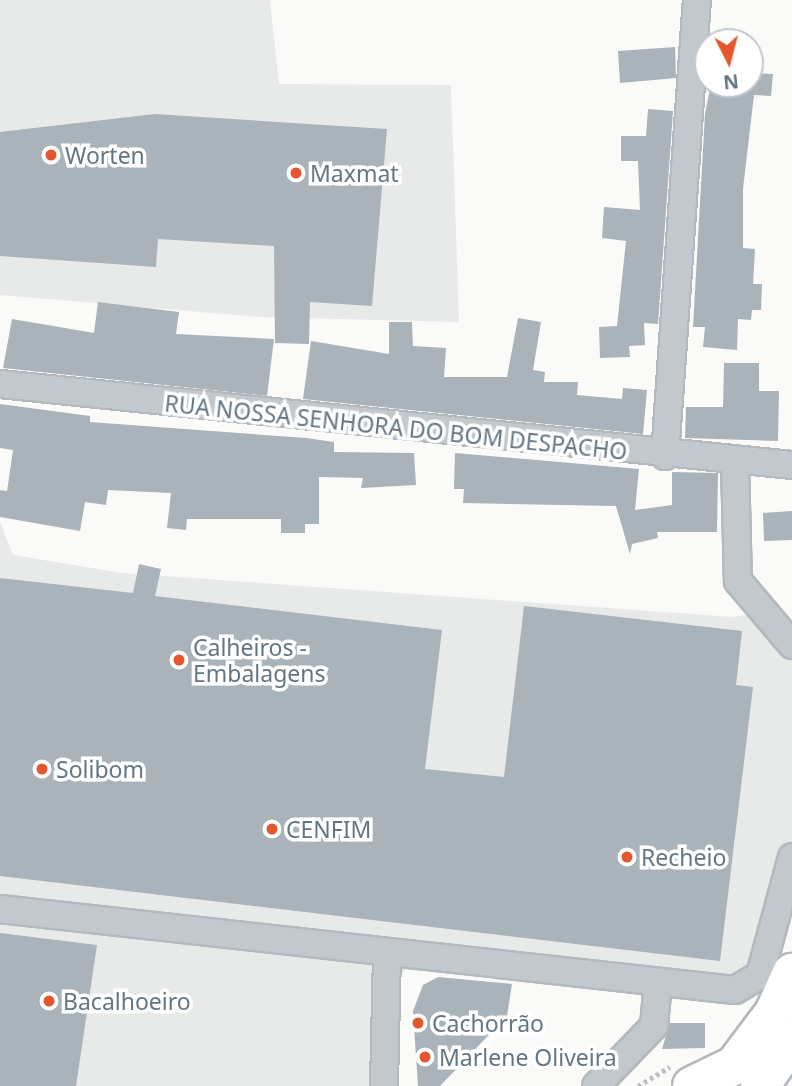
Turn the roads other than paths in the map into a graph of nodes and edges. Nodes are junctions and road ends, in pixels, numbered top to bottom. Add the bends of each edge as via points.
1 (696, 0) edge
2 (0, 384) edge
3 (665, 456) junction
4 (735, 462) junction
5 (792, 464) edge
6 (792, 645) edge
7 (792, 857) edge
8 (0, 909) edge
9 (387, 956) junction
10 (792, 973) edge
11 (658, 982) junction
12 (792, 1040) edge
13 (384, 1086) edge
14 (596, 1086) edge
15 (692, 1086) edge
16 (760, 1086) edge

1 - 3 street
2 - 3 street, RUA NOSSA SENHORA DO BOM DESPACHO
3 - 4 street, RUA NOSSA SENHORA DO BOM DESPACHO
4 - 5 street, RUA NOSSA SENHORA DO BOM DESPACHO
4 - 6 street via 738,581
7 - 11 street via 760,975 735,989
8 - 9 street
9 - 11 street
9 - 13 street
10 - 15 highway via 774,1013 735,1065
11 - 14 street via 654,1026
12 - 16 highway

